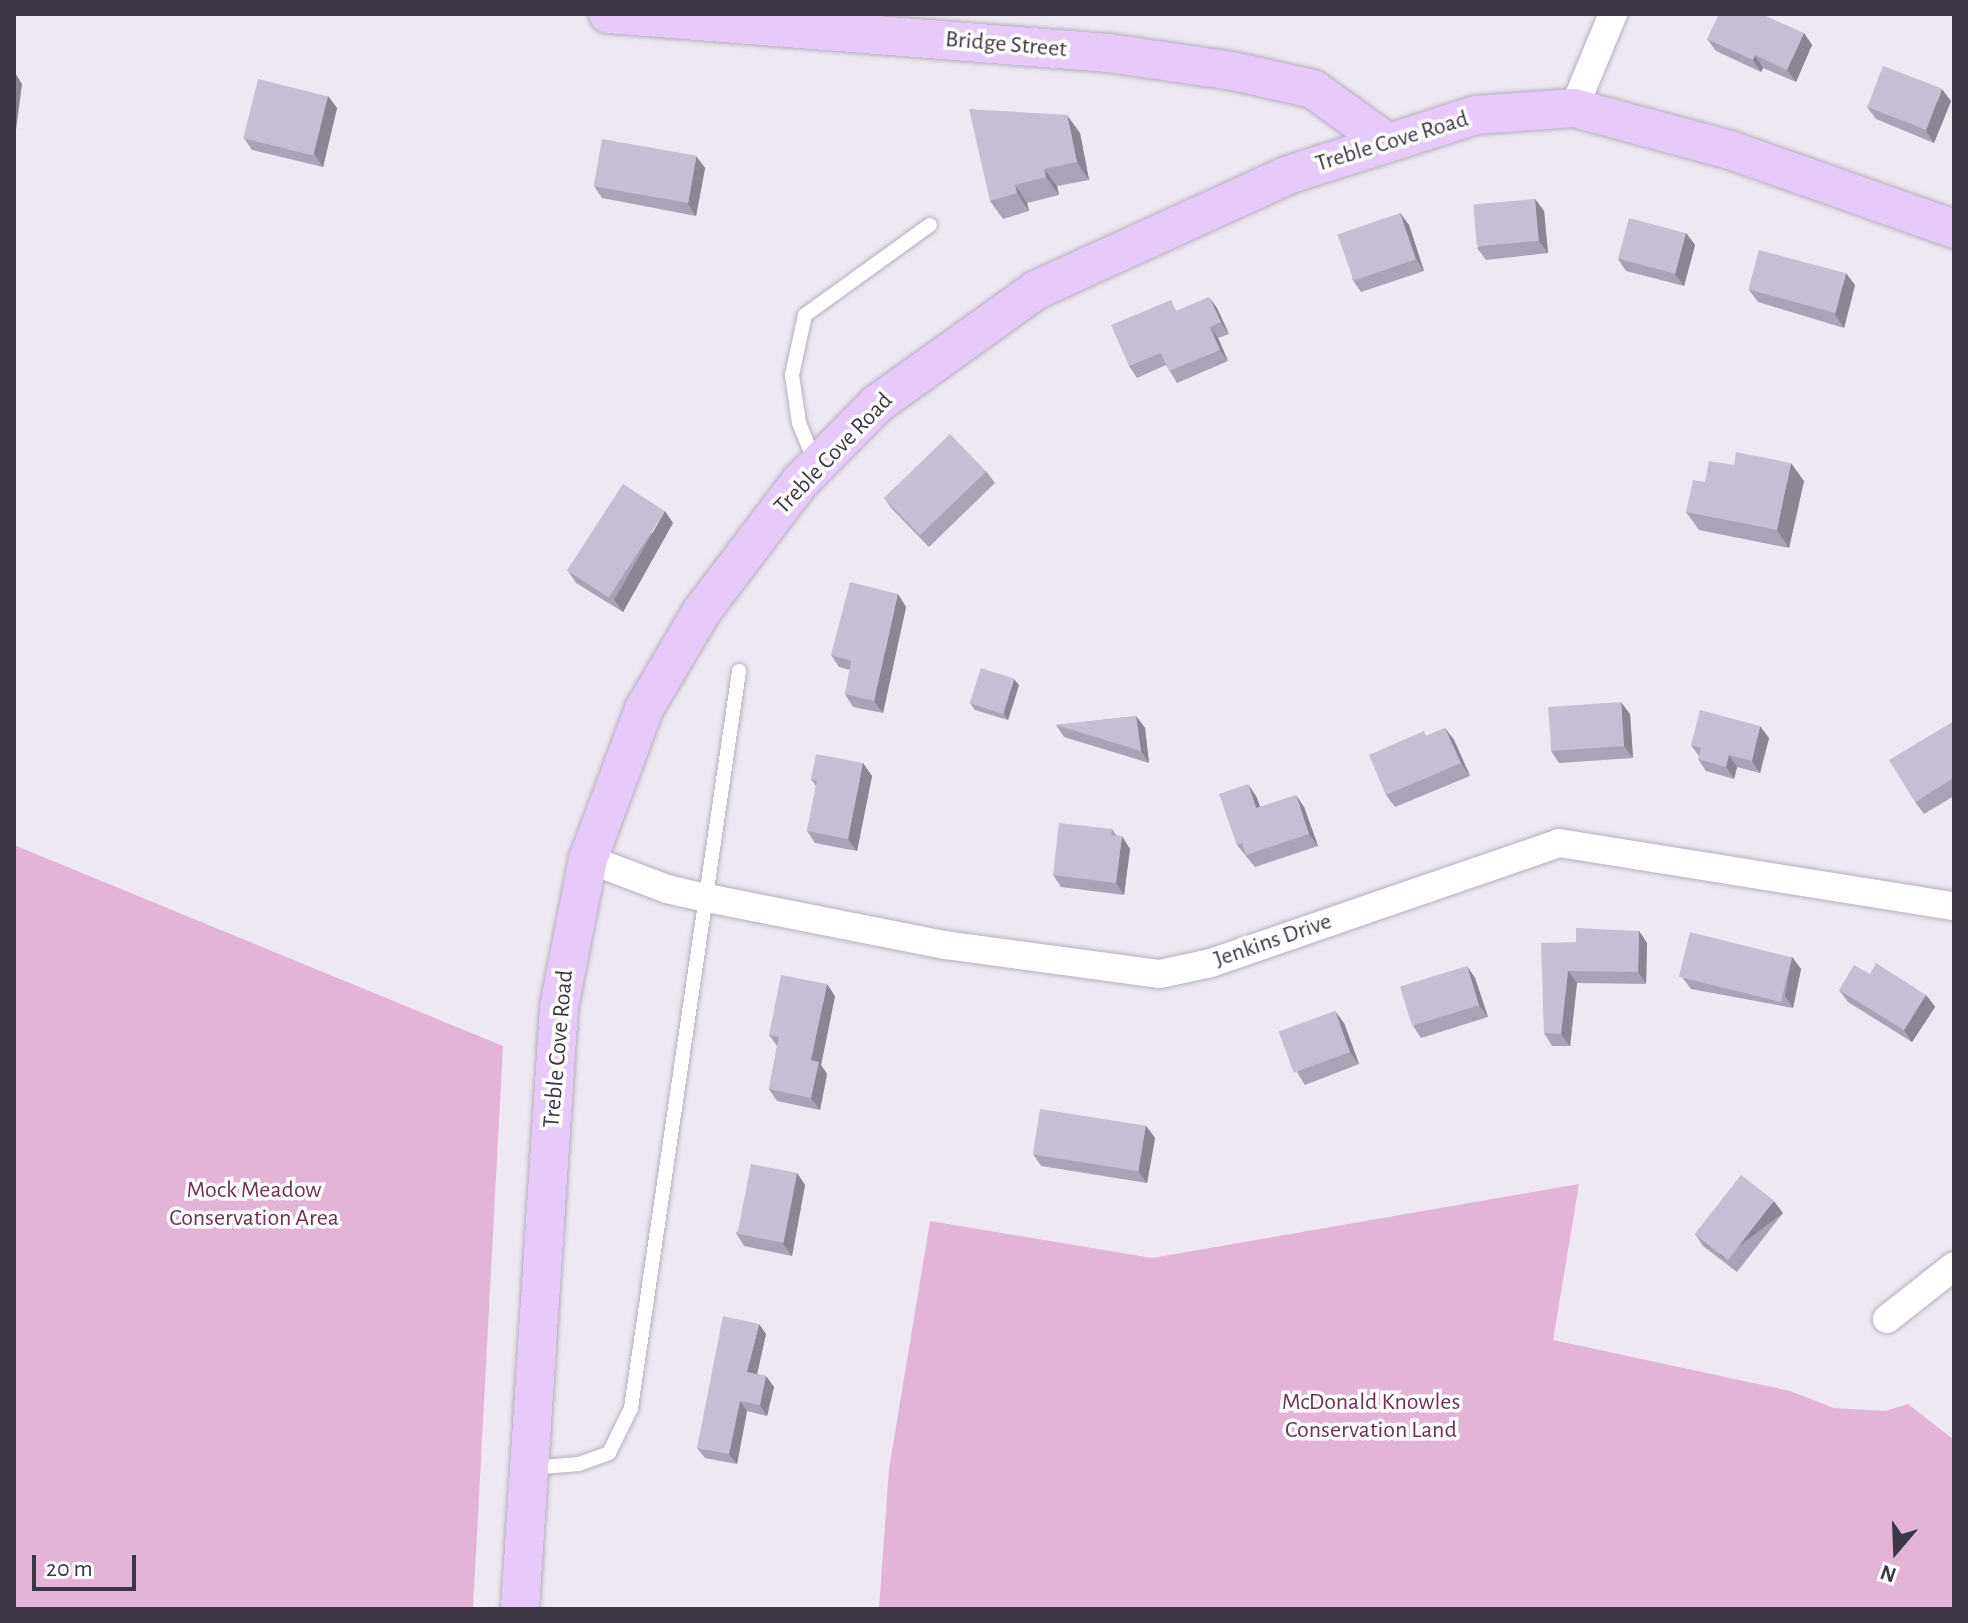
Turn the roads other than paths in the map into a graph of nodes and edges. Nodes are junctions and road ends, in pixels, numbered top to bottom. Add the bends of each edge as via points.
1 (608, 14) edge
2 (1613, 14) edge
3 (1574, 108) junction
4 (1385, 141) junction
5 (930, 225) dead end
6 (1954, 229) edge
7 (817, 466) junction
8 (739, 671) dead end
9 (588, 859) junction
10 (702, 897) junction
11 (1954, 906) edge
12 (1954, 1266) edge
13 (1887, 1319) dead end
14 (530, 1468) junction
15 (520, 1609) edge

1 - 4 main road, Bridge Street via 1108,53 1233,71 1313,89
2 - 3 street
3 - 4 main road, Treble Cove Road via 1476,115
3 - 6 main road, Treble Cove Road via 1730,150
4 - 7 main road, Treble Cove Road via 1288,175 1036,290 877,404
5 - 7 lane via 805,315 792,375 799,423
7 - 9 main road, Treble Cove Road via 702,611 644,709
8 - 10 lane
9 - 10 street, Jenkins Drive
9 - 14 main road, Treble Cove Road via 559,1007
10 - 11 street, Jenkins Drive via 945,945 1160,974 1211,963 1559,843
10 - 14 lane via 631,1408 609,1453 579,1464
12 - 13 street
14 - 15 main road, Treble Cove Road

